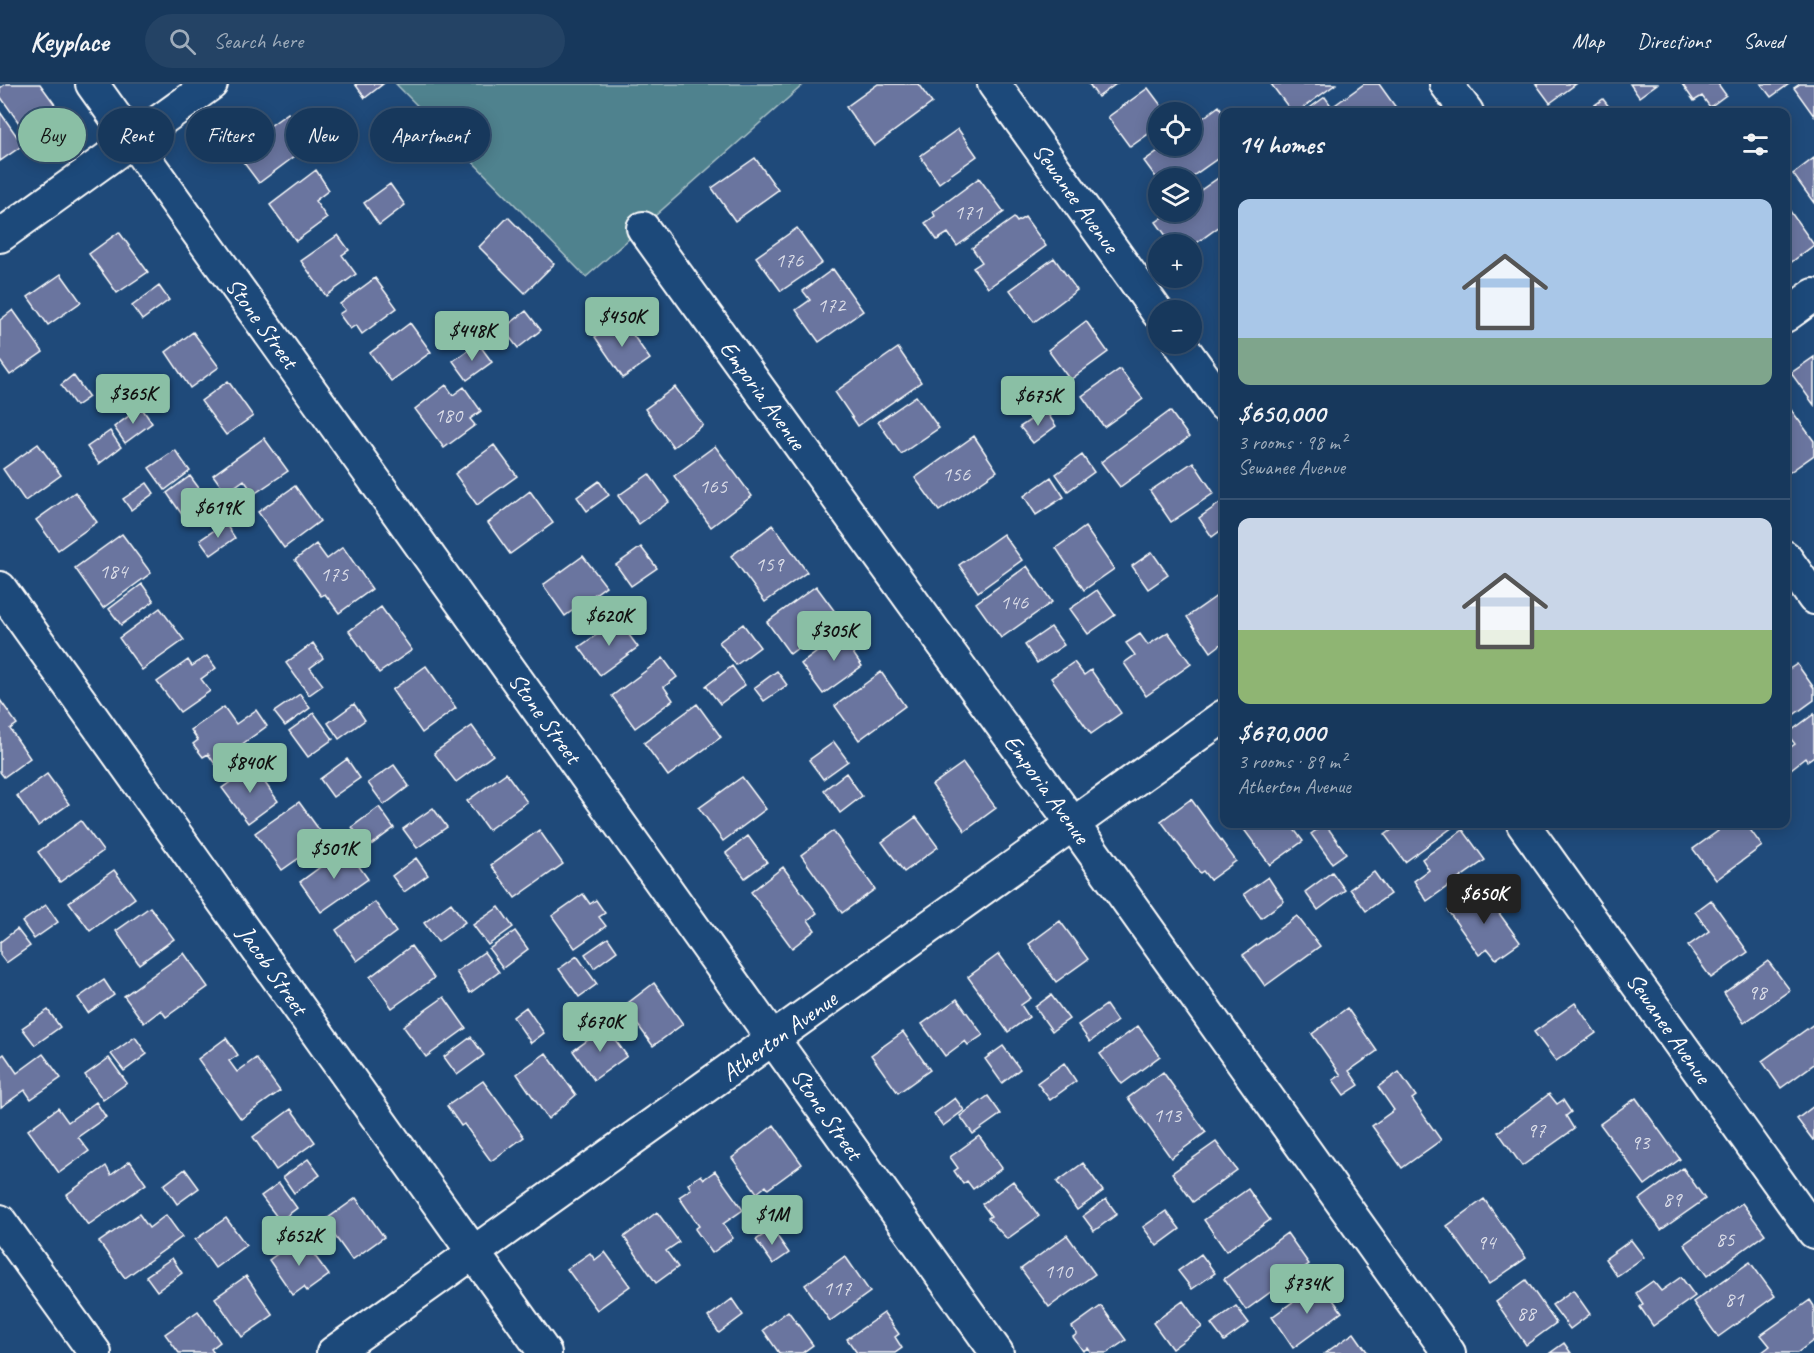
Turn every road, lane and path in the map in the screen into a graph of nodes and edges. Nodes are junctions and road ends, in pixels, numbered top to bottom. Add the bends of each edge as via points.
1 (92, 84) edge
2 (211, 84) edge
3 (994, 84) edge
4 (1446, 84) edge
5 (109, 108) edge
6 (1464, 108) edge
7 (174, 111) edge
8 (104, 162) edge
9 (148, 162) edge
10 (643, 228) dead end
11 (0, 236) edge
12 (1814, 295) edge
13 (1149, 300) edge
14 (1790, 312) edge
15 (1187, 354) edge
16 (1220, 399) edge
17 (1790, 564) edge
18 (0, 588) edge
19 (1814, 598) edge
20 (1220, 719) edge
21 (1073, 824) junction
22 (1526, 828) edge
23 (774, 1040) junction
24 (0, 1221) edge
25 (1814, 1232) edge
26 (474, 1252) junction
27 (95, 1353) edge
28 (333, 1353) edge
29 (545, 1353) edge
30 (997, 1353) edge
31 (1449, 1353) edge

1 - 5 street, Stone Street
2 - 7 street
3 - 13 street, Sewanee Avenue
4 - 6 street
8 - 11 street
9 - 23 street, Stone Street
10 - 21 street, Emporia Avenue
12 - 14 street
15 - 16 street
17 - 19 street
18 - 26 street, Jacob Street
20 - 21 street, Atherton Avenue
21 - 23 street, Atherton Avenue
21 - 31 street, Emporia Avenue
22 - 25 street, Sewanee Avenue
23 - 26 street, Atherton Avenue
23 - 30 street, Stone Street
24 - 27 street
26 - 28 street, Atherton Avenue
26 - 29 street, Jacob Street

